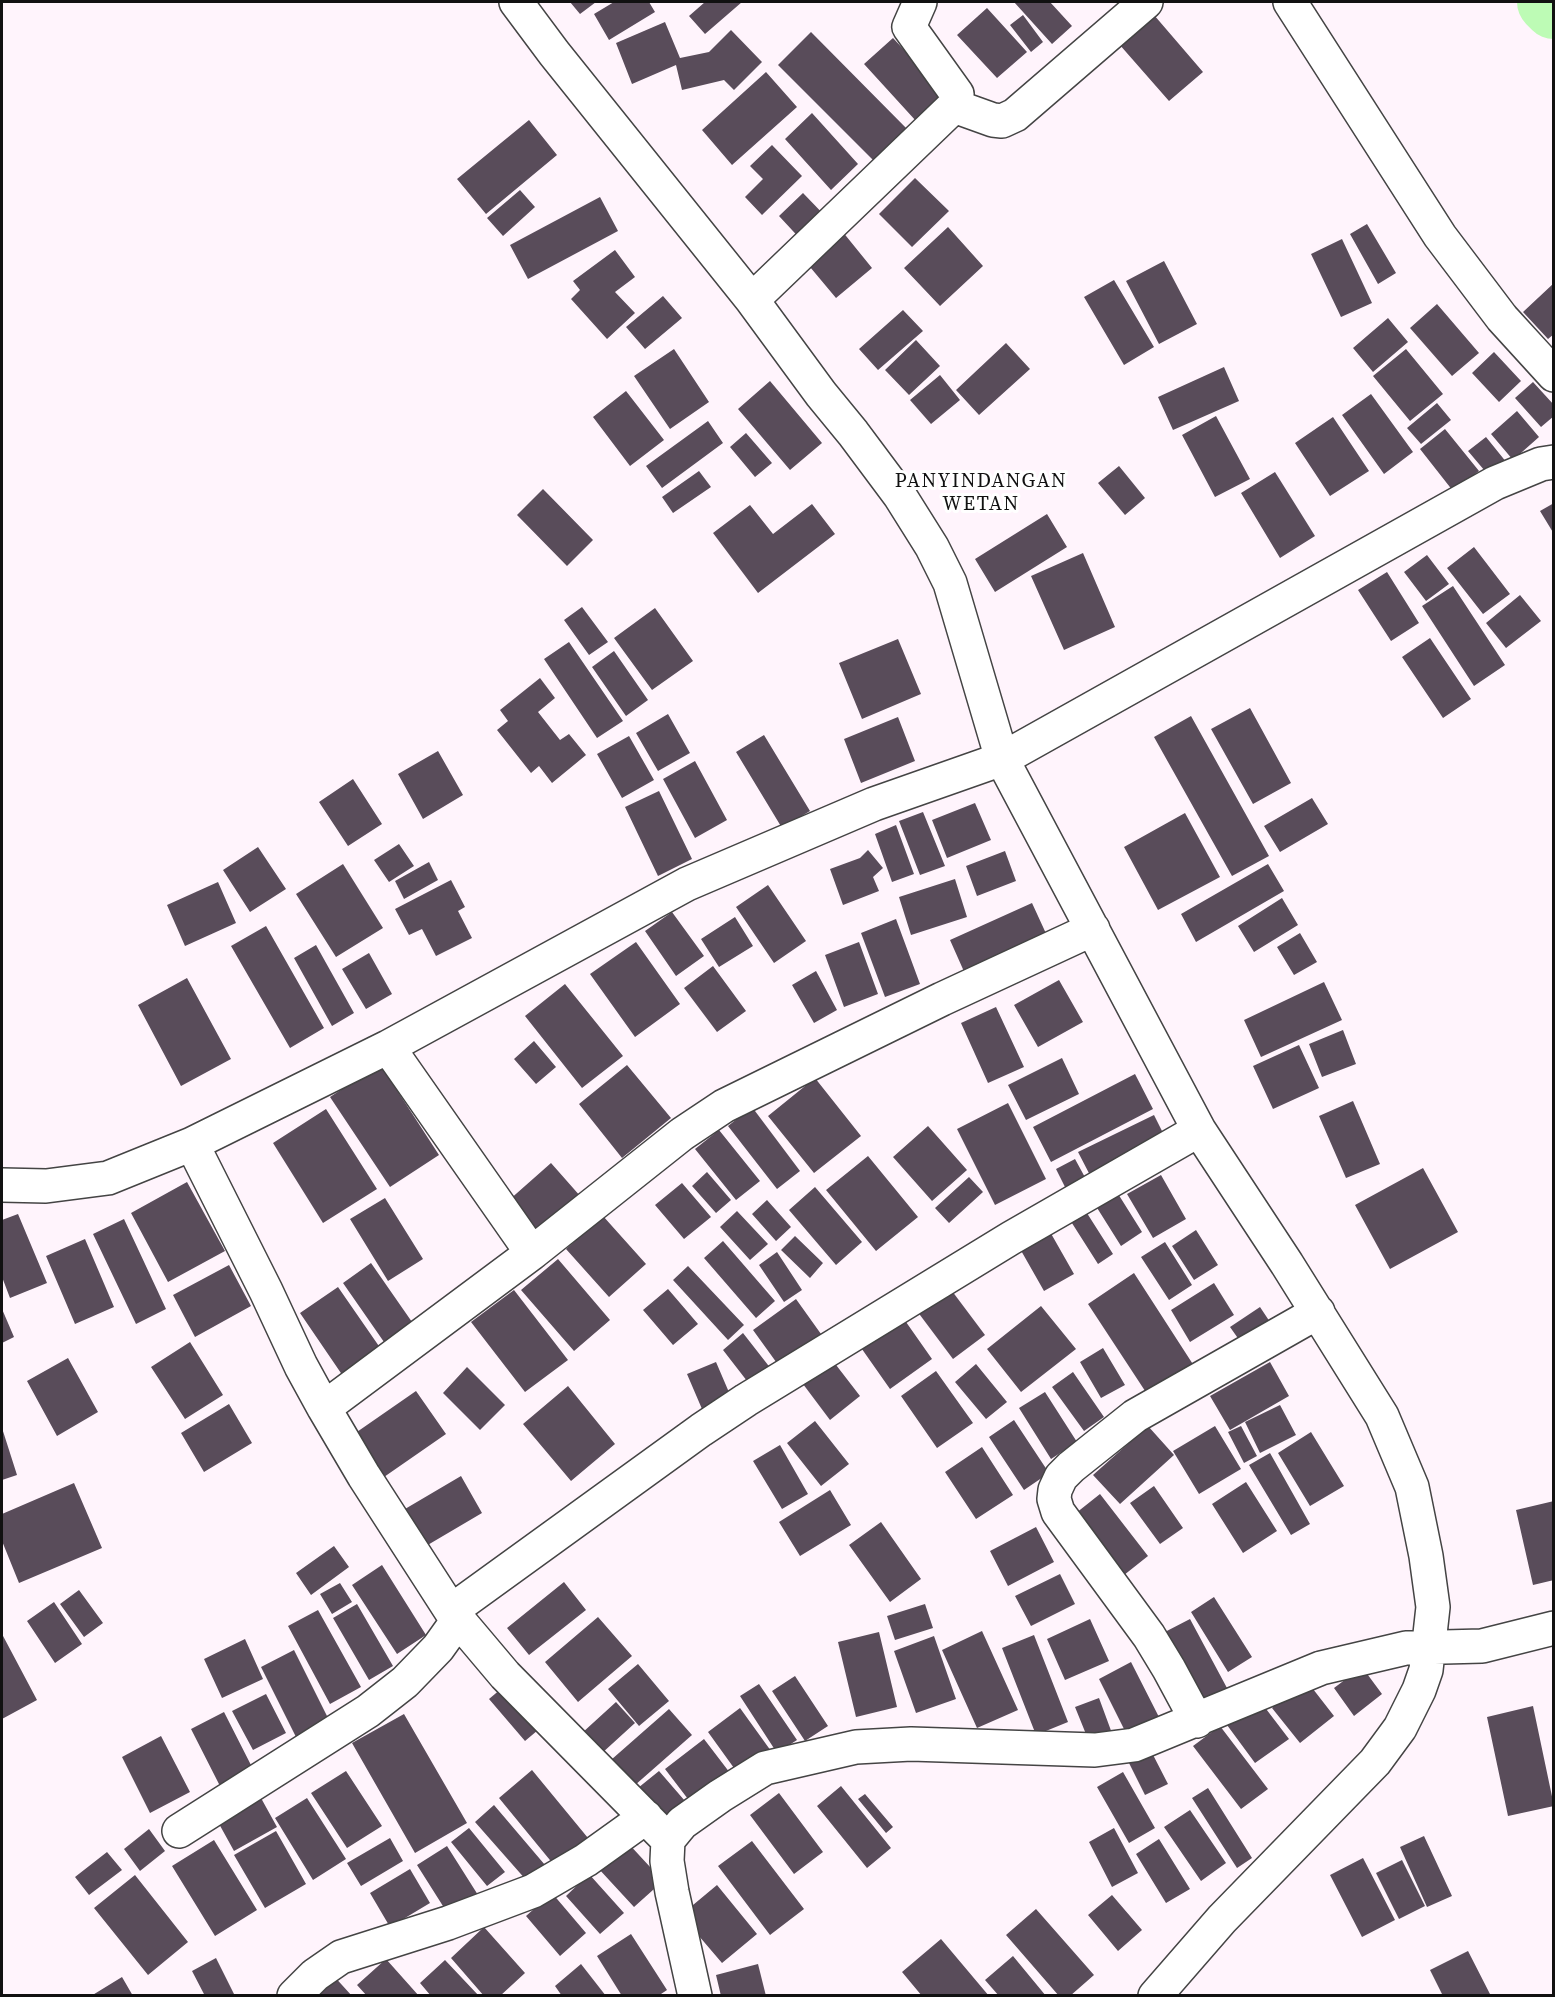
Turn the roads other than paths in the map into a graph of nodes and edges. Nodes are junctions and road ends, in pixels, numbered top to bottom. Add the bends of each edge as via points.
1 (516, 2) edge
2 (920, 2) edge
3 (1146, 2) edge
4 (1290, 2) edge
5 (954, 106) junction
6 (752, 300) junction
7 (1554, 375) edge
8 (1554, 462) edge
9 (1002, 759) junction
10 (1093, 929) junction
11 (388, 1047) junction
12 (1199, 1130) junction
13 (192, 1144) junction
14 (2, 1185) edge
15 (532, 1253) junction
16 (1318, 1312) junction
17 (324, 1408) junction
18 (455, 1615) junction
19 (1554, 1628) edge
20 (1454, 1647) junction
21 (1197, 1721) junction
22 (657, 1828) junction
23 (178, 1831) dead end
24 (294, 1995) edge
25 (695, 1995) edge
26 (1155, 1995) edge

1 - 6 street
2 - 5 street via 909,27 957,94
3 - 5 street via 1015,115 993,120
4 - 7 street via 1440,236 1502,318
5 - 6 street
6 - 9 street via 900,496 932,547 950,583
8 - 9 street via 1495,483
9 - 10 street
9 - 11 street via 874,804 687,884
10 - 12 street
10 - 15 street via 724,1106 682,1134
11 - 13 street
11 - 15 street
12 - 16 street
12 - 18 street via 1011,1238 746,1400
13 - 14 street via 108,1178 46,1186
13 - 17 street
15 - 17 street
16 - 20 street via 1382,1416 1412,1487 1433,1607
16 - 21 street via 1135,1416 1071,1467 1055,1490 1058,1512 1149,1636
17 - 18 street
18 - 22 street via 505,1675
18 - 23 street via 438,1648 405,1682 368,1711
19 - 20 street
20 - 21 street via 1406,1648 1321,1668
20 - 26 street via 1426,1670 1400,1728 1375,1762 1222,1919
21 - 22 street via 1134,1745 1095,1750 911,1744 856,1747 765,1768 682,1823
22 - 24 street via 586,1860 533,1891 342,1956
22 - 25 street

